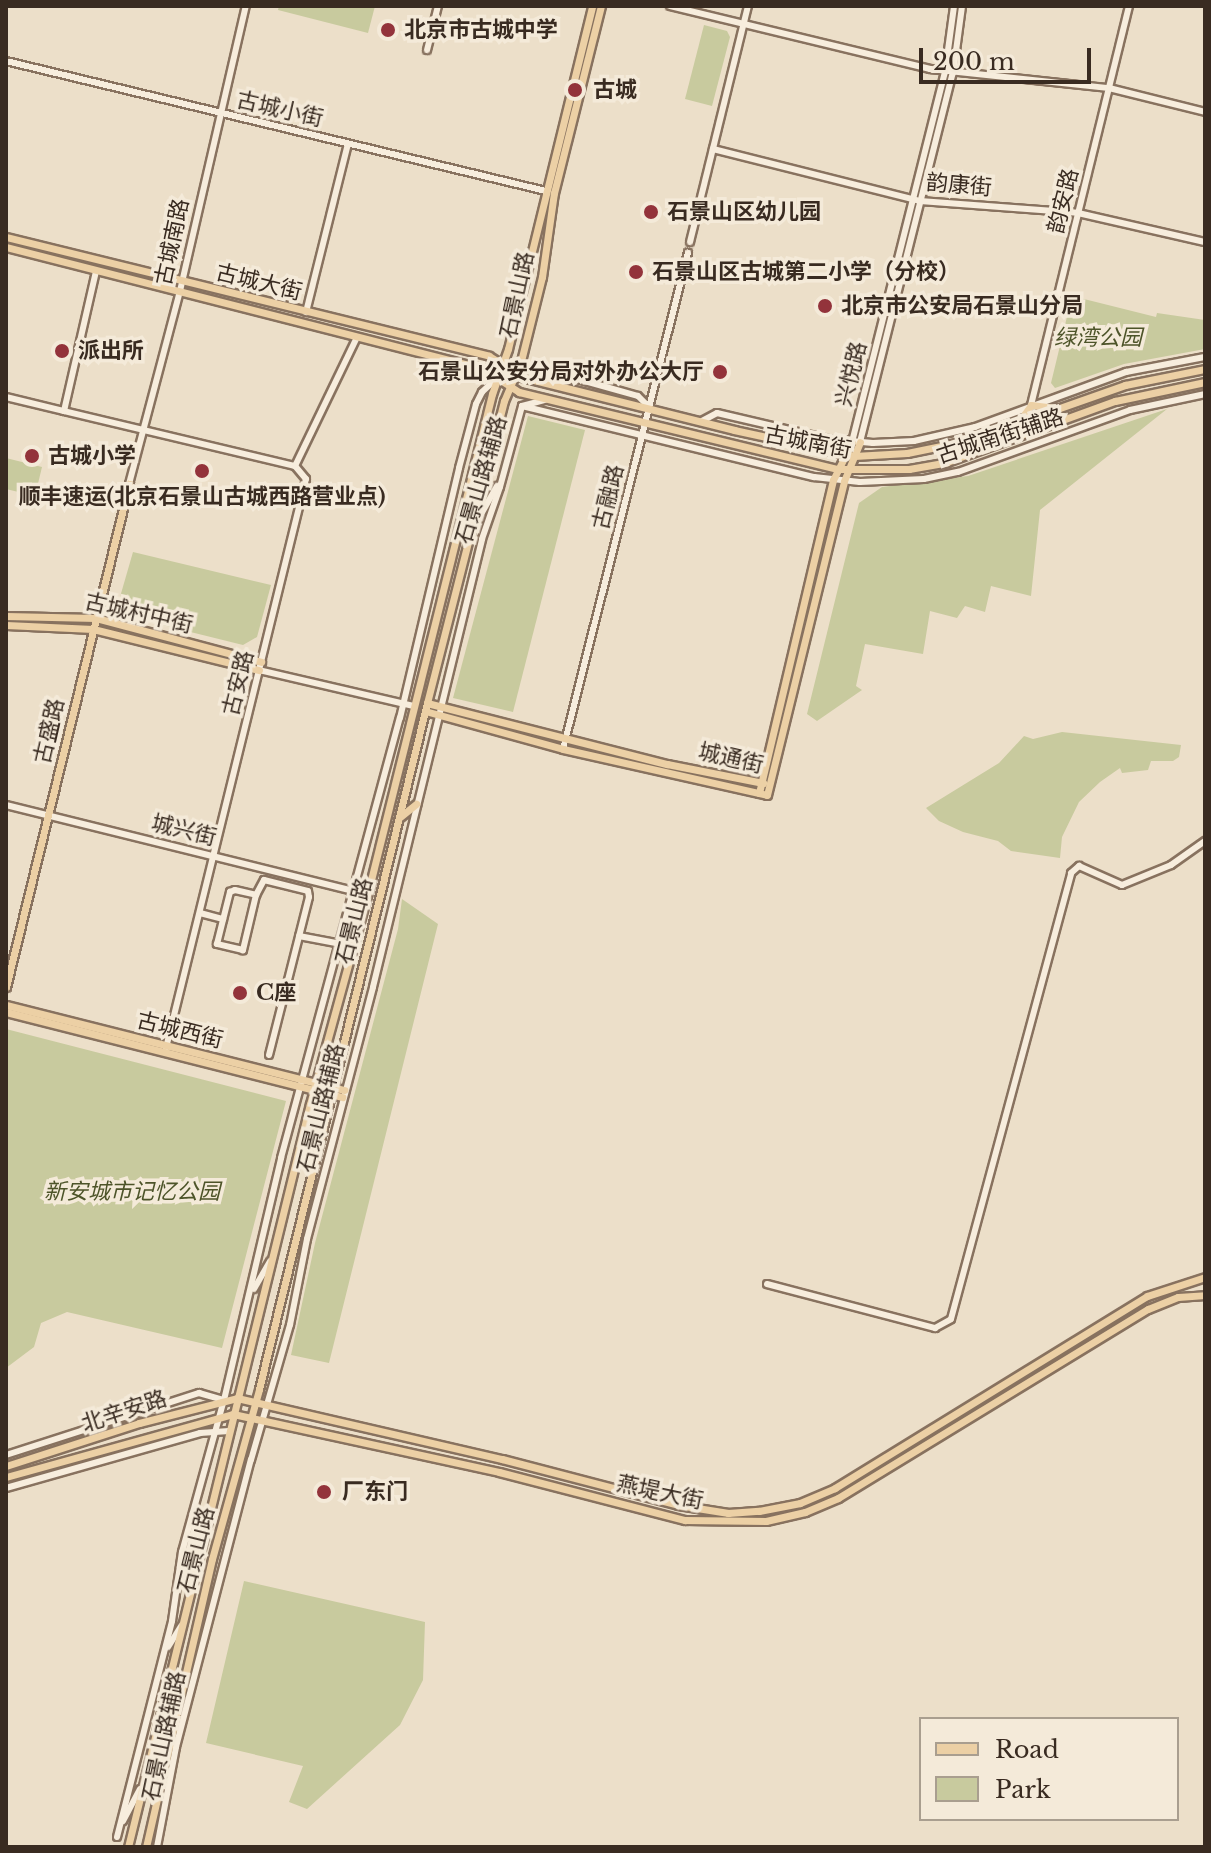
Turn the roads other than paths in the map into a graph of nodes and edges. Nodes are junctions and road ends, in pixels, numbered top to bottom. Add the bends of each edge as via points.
1 (246, 6) edge
2 (438, 6) edge
3 (592, 6) edge
4 (601, 6) edge
5 (670, 6) edge
6 (748, 6) edge
7 (954, 6) edge
8 (962, 6) edge
9 (1129, 6) edge
10 (743, 24) junction
11 (427, 50) dead end
12 (6, 61) edge
13 (949, 72) junction
14 (1109, 88) junction
15 (1205, 112) edge
16 (220, 113) junction
17 (348, 144) junction
18 (713, 149) junction
19 (546, 191) junction
20 (917, 200) junction
21 (1078, 213) junction
22 (6, 237) edge
23 (690, 242) dead end
24 (1205, 242) edge
25 (6, 247) edge
26 (688, 253) dead end
27 (96, 271) junction
28 (182, 281) junction
29 (180, 291) junction
30 (306, 312) junction
31 (357, 337) junction
32 (1205, 357) edge
33 (502, 364) junction
34 (1205, 369) edge
35 (516, 373) junction
36 (497, 378) junction
37 (1205, 382) edge
38 (510, 387) junction
39 (1205, 394) edge
40 (6, 397) edge
41 (547, 399) junction
42 (1031, 405) junction
43 (522, 406) junction
44 (649, 407) junction
45 (1059, 408) junction
46 (64, 411) junction
47 (702, 421) junction
48 (1018, 423) junction
49 (645, 424) junction
50 (144, 430) junction
51 (642, 435) junction
52 (856, 442) junction
53 (849, 455) junction
54 (295, 466) junction
55 (838, 469) junction
56 (504, 470) junction
57 (848, 470) junction
58 (833, 480) junction
59 (844, 481) junction
60 (129, 484) joint
61 (473, 528) junction
62 (6, 616) edge
63 (96, 618) junction
64 (6, 625) edge
65 (93, 629) junction
66 (260, 666) junction
67 (402, 704) junction
68 (414, 706) junction
69 (426, 707) junction
70 (439, 711) junction
71 (566, 738) junction
72 (563, 749) junction
73 (765, 784) junction
74 (416, 804) junction
75 (6, 805) edge
76 (48, 815) junction
77 (398, 819) junction
78 (1205, 841) edge
79 (213, 856) junction
80 (370, 884) junction
81 (354, 891) junction
82 (256, 895) junction
83 (200, 913) junction
84 (223, 919) junction
85 (299, 936) junction
86 (339, 946) junction
87 (6, 987) edge
88 (6, 1005) edge
89 (6, 1012) edge
90 (166, 1048) junction
91 (269, 1055) dead end
92 (302, 1083) junction
93 (315, 1087) junction
94 (330, 1090) junction
95 (343, 1093) junction
96 (274, 1254) junction
97 (1205, 1277) edge
98 (767, 1284) dead end
99 (1205, 1295) edge
100 (250, 1296) junction
101 (237, 1398) junction
102 (224, 1400) junction
103 (254, 1402) junction
104 (268, 1405) junction
105 (233, 1414) junction
106 (218, 1416) junction
107 (249, 1417) junction
108 (265, 1420) junction
109 (214, 1431) junction
110 (229, 1431) junction
111 (6, 1455) edge
112 (6, 1466) edge
113 (27, 1470) junction
114 (62, 1471) junction
115 (6, 1477) edge
116 (6, 1488) edge
117 (186, 1616) junction
118 (164, 1652) junction
119 (143, 1784) junction
120 (117, 1837) junction
121 (114, 1847) edge
122 (128, 1847) edge
123 (146, 1847) edge
124 (157, 1847) edge

1 - 16 street, 古城南路
2 - 11 street
3 - 19 main road, 石景山路
4 - 35 main road, 石景山路
5 - 10 street
6 - 10 street
7 - 13 street, 兴悦路
8 - 13 street, 兴悦路
9 - 14 street, 韵安路
10 - 13 street
10 - 18 street
12 - 16 street, 古城小街
13 - 14 street
13 - 20 street, 兴悦路
14 - 15 street
14 - 21 street, 韵安路
16 - 17 street, 古城小街
16 - 28 street, 古城南路
17 - 19 street, 古城小街
17 - 30 street
18 - 20 street, 韵康街
18 - 23 street
19 - 33 main road, 石景山路
20 - 21 street, 韵康街
20 - 52 street, 兴悦路
21 - 24 street, 韵康街
21 - 42 street, 韵安路
22 - 28 main road, 古城大街
25 - 27 main road, 古城大街
26 - 44 street, 古融路
27 - 29 main road, 古城大街
27 - 46 street
28 - 29 street, 古城南路
28 - 30 main road, 古城大街
29 - 31 main road, 古城大街
29 - 50 street, 古城南路
30 - 33 main road, 古城大街 via 489,356
31 - 36 main road, 古城大街 via 482,368
31 - 54 street
32 - 42 street, 古城南街辅路 via 1126,372
33 - 35 main road, 古城大街
33 - 36 main road, 石景山路
34 - 45 main road, 古城南街 via 1125,385
35 - 38 main road, 石景山路
35 - 44 main road, 古城南街
36 - 38 main road, 古城南街
36 - 67 street, 石景山路辅路 via 476,404
36 - 68 main road, 石景山路
37 - 57 main road, 古城南街 via 1115,401 947,462
38 - 41 main road, 古城南街
38 - 61 main road, 石景山路
39 - 59 street, 古城南街辅路 via 1130,410 958,472 910,480
40 - 46 street
41 - 43 street, 石景山路辅路
41 - 49 main road, 古城南街
42 - 45 main road
42 - 48 main road
42 - 52 street, 古城南街辅路 via 941,436
43 - 51 street, 古城南街辅路
43 - 56 street, 石景山路辅路
44 - 47 main road, 古城南街
44 - 49 street, 古融路
45 - 48 main road, 古城南街
46 - 50 street
47 - 52 street, 古城南街辅路 via 717,413
47 - 53 main road, 古城南街
48 - 53 main road, 古城南街 via 929,450
49 - 51 street, 古融路
49 - 55 main road, 古城南街
50 - 54 street
50 - 60 street, 古城南路
51 - 58 street, 古城南街辅路
51 - 71 street, 古融路
52 - 53 main road, 兴悦路
53 - 55 main road, 兴悦路
53 - 57 main road, 兴悦路
54 - 66 street, 古安路 via 306,479
55 - 57 main road, 古城南街
55 - 58 main road, 兴悦路
56 - 61 street
56 - 70 street, 石景山路辅路
57 - 59 main road, 兴悦路
58 - 59 street, 古城南街辅路
58 - 73 main road, 兴悦路
59 - 73 main road, 兴悦路
60 - 63 main road, 古盛路
61 - 69 main road, 石景山路
62 - 63 main road, 古城村中街
63 - 65 main road, 古盛路
63 - 66 main road, 古城村中街
64 - 65 main road, 古城村中街
65 - 66 main road, 古城村中街
65 - 76 main road, 古盛路
66 - 67 street
66 - 79 street, 古安路
67 - 68 street
67 - 81 street, 石景山路辅路
68 - 80 main road, 石景山路
69 - 70 main road, 城通街
69 - 77 main road, 石景山路
70 - 71 main road, 城通街
70 - 72 main road, 城通街
70 - 74 street, 石景山路辅路
71 - 72 street, 古融路
71 - 73 main road, 城通街
72 - 73 main road, 城通街 via 767,795
74 - 77 main road
74 - 95 street, 石景山路辅路
75 - 76 street, 城兴街
76 - 79 street, 城兴街
76 - 87 main road, 古盛路
77 - 94 main road, 石景山路
78 - 98 street via 1171,865 1122,885 1079,866 1071,873 951,1319 935,1328
79 - 81 street, 城兴街
79 - 83 street, 古安路
80 - 86 street
80 - 93 main road, 石景山路
81 - 86 street, 石景山路辅路
82 - 84 street via 230,892
82 - 84 street via 243,950 217,944
82 - 85 street via 264,880 308,891
83 - 84 street
83 - 90 street, 古安路
85 - 86 street
85 - 91 street
86 - 92 street, 石景山路辅路
88 - 90 main road, 古城西街
89 - 90 main road, 古城西街
90 - 92 main road, 古城西街
92 - 93 main road, 古城西街
92 - 100 street, 石景山路辅路
93 - 94 main road, 古城西街
93 - 96 main road, 石景山路
94 - 95 main road, 古城西街
94 - 103 main road, 石景山路
95 - 104 street, 石景山路辅路
96 - 100 street
96 - 101 main road, 石景山路
97 - 104 main road, 燕堤大街 via 1147,1296 835,1488 800,1503 759,1511 728,1513 678,1505
99 - 108 main road, 燕堤大街 via 1178,1297 1128,1320 838,1498 766,1521 685,1520
100 - 102 street, 石景山路辅路
101 - 102 main road, 北辛安路
101 - 103 main road, 北辛安路
101 - 105 main road, 石景山路
102 - 106 street, 石景山路辅路
102 - 111 street via 199,1393
102 - 112 main road, 北辛安路
103 - 104 main road, 燕堤大街
103 - 107 main road, 石景山路
104 - 108 street, 石景山路辅路
105 - 106 main road, 北辛安路
105 - 107 main road, 北辛安路
105 - 110 main road, 石景山路
106 - 109 street, 石景山路辅路
106 - 113 main road, 北辛安路
107 - 108 main road, 燕堤大街
107 - 123 main road, 石景山路
108 - 124 street, 石景山路辅路 via 176,1747
109 - 110 street
109 - 114 street
109 - 118 street, 石景山路辅路 via 182,1552
110 - 117 main road, 石景山路
113 - 114 street
113 - 115 main road, 北辛安路
114 - 116 street
117 - 118 street
117 - 119 main road, 石景山路
118 - 120 street, 石景山路辅路
119 - 120 street
119 - 122 main road, 石景山路
120 - 121 street

